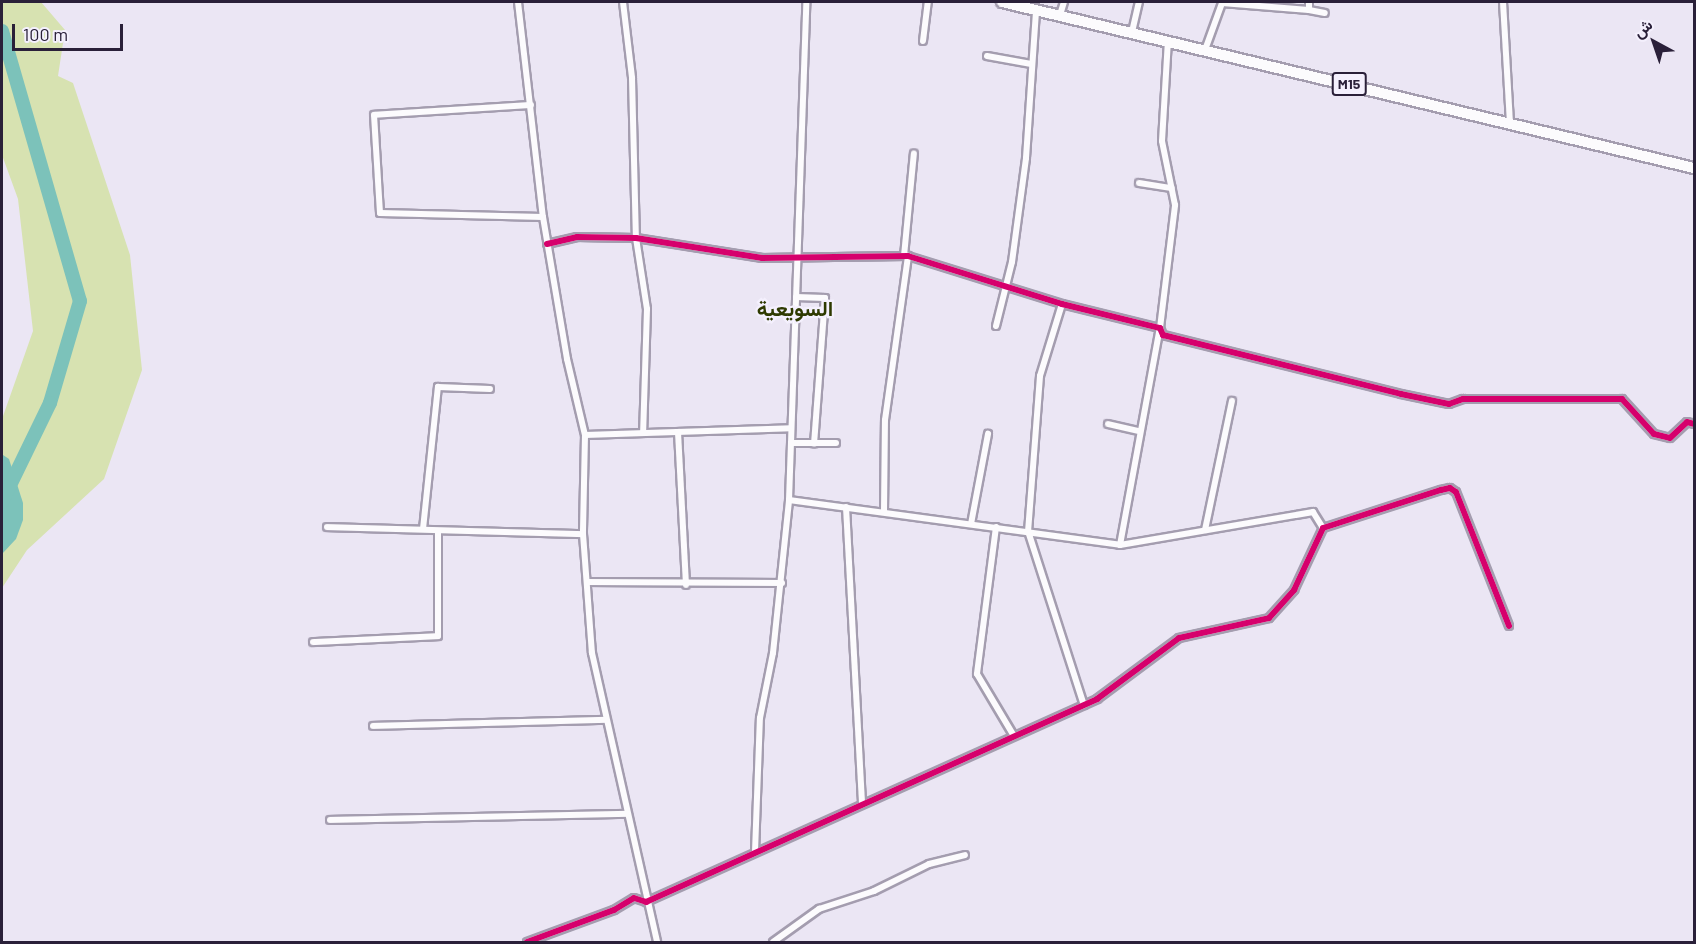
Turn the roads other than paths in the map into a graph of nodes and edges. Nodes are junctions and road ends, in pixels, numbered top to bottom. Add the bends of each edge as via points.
1 (518, 2) edge
2 (623, 2) edge
3 (806, 2) edge
4 (928, 2) edge
5 (1002, 2) edge
6 (1064, 2) edge
7 (1139, 2) edge
8 (1309, 2) edge
9 (1503, 2) edge
10 (1036, 9) junction
11 (1309, 10) junction
12 (1325, 14) dead end
13 (1060, 15) junction
14 (1132, 32) junction
15 (923, 40) dead end
16 (1168, 41) junction
17 (1205, 50) junction
18 (987, 56) dead end
19 (1032, 64) junction
20 (531, 105) junction
21 (1510, 122) junction
22 (914, 153) dead end
23 (1695, 168) edge
24 (1139, 183) dead end
25 (1172, 188) junction
26 (543, 217) junction
27 (636, 238) junction
28 (548, 244) junction
29 (906, 256) junction
30 (795, 258) junction
31 (1005, 286) junction
32 (796, 297) junction
33 (1062, 304) junction
34 (996, 326) dead end
35 (1160, 328) junction
36 (490, 389) dead end
37 (1232, 401) dead end
38 (1108, 424) dead end
39 (1695, 424) edge
40 (791, 428) junction
41 (1138, 431) junction
42 (678, 432) junction
43 (643, 433) junction
44 (988, 434) dead end
45 (585, 435) junction
46 (791, 443) junction
47 (836, 443) dead end
48 (813, 444) junction
49 (789, 500) junction
50 (846, 507) junction
51 (884, 512) junction
52 (971, 524) junction
53 (327, 527) dead end
54 (996, 527) junction
55 (1323, 528) junction
56 (423, 529) junction
57 (1205, 530) junction
58 (1028, 531) junction
59 (438, 533) junction
60 (583, 534) junction
61 (1120, 545) junction
62 (587, 582) junction
63 (782, 583) junction
64 (686, 585) junction
65 (1509, 626) dead end
66 (313, 642) dead end
67 (1084, 705) junction
68 (605, 720) junction
69 (373, 726) dead end
70 (1014, 736) junction
71 (862, 804) junction
72 (627, 814) junction
73 (330, 820) dead end
74 (755, 852) junction
75 (965, 855) dead end
76 (646, 902) junction
77 (527, 942) edge
78 (657, 942) edge
79 (773, 942) edge

1 - 20 street
2 - 27 street via 632,78
3 - 30 street
4 - 15 street
5 - 10 highway, M15
6 - 13 street
7 - 14 street
8 - 11 street
9 - 21 street
10 - 13 highway, M15
10 - 19 street
11 - 12 street
11 - 17 street via 1222,3
13 - 14 highway, M15
14 - 16 highway, M15
16 - 17 highway, M15
16 - 25 street via 1162,141
17 - 21 highway, M15
18 - 19 street
19 - 31 street via 1026,158
20 - 26 street
20 - 26 street via 374,115 380,213
21 - 23 highway, M15
22 - 29 street
24 - 25 street
25 - 35 street via 1175,205
26 - 28 street
27 - 28 street via 577,237
27 - 30 street via 762,258
27 - 43 street via 647,309
28 - 45 street via 567,359
29 - 30 street
29 - 31 street
29 - 51 street via 885,420
30 - 32 street
31 - 33 street
31 - 34 street
32 - 40 street
32 - 48 street via 825,298
33 - 35 street
33 - 58 street via 1040,376
35 - 39 street via 1163,335 1449,404 1463,399 1622,399 1654,434 1670,438 1688,422
35 - 41 street
36 - 56 street via 438,387
37 - 57 street
38 - 41 street
40 - 42 street
40 - 46 street
41 - 61 street
42 - 43 street
42 - 64 street
43 - 45 street
44 - 52 street
45 - 60 street
46 - 48 street
46 - 49 street
47 - 48 street
49 - 50 street
49 - 63 street
50 - 51 street
50 - 71 street
51 - 52 street
52 - 54 street
53 - 56 street
54 - 58 street
54 - 70 street via 977,674
55 - 57 street via 1312,512
55 - 65 street via 1450,488 1481,548
55 - 67 street via 1294,590 1269,618 1179,638
56 - 59 street
57 - 61 street
58 - 61 street
58 - 67 street
59 - 60 street
59 - 66 street via 438,636
60 - 62 street
62 - 64 street
62 - 68 street via 592,653
63 - 64 street
63 - 74 street via 760,718
67 - 70 street
68 - 69 street
68 - 72 street
70 - 71 street
71 - 74 street
72 - 73 street
72 - 76 street
74 - 76 street
75 - 79 street via 929,864 874,891 819,909
76 - 77 street via 634,898 594,918
76 - 78 street

